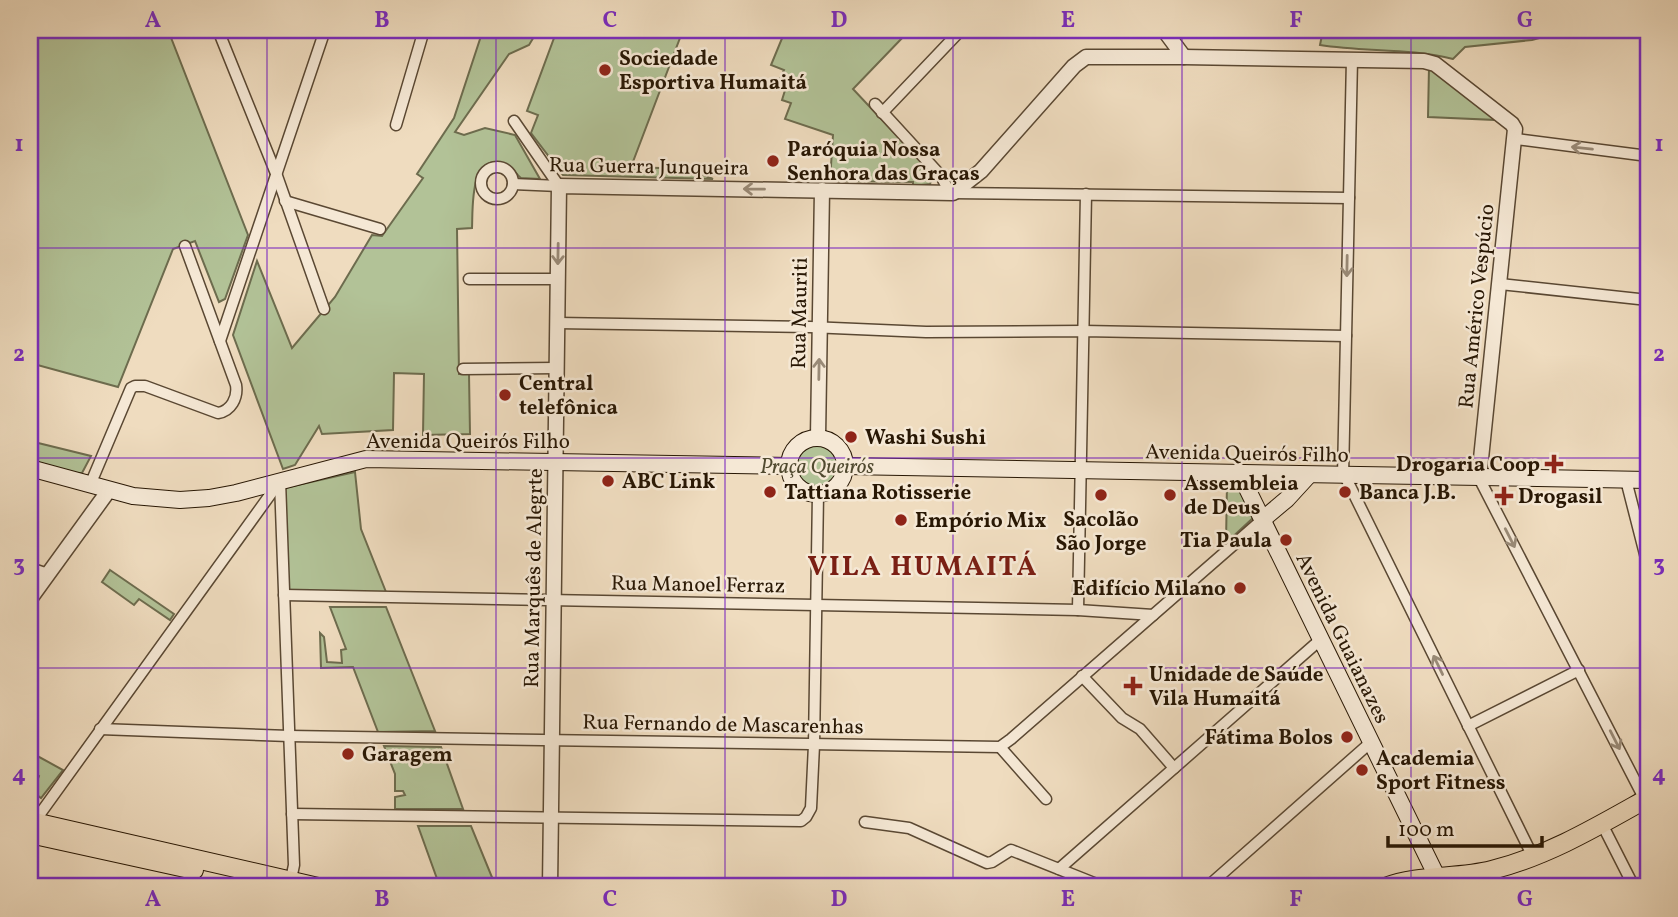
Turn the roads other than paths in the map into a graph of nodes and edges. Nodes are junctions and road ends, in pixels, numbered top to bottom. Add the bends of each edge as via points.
1 (218, 30) edge
2 (424, 30) edge
3 (961, 30) edge
4 (1164, 30) edge
5 (324, 31) edge
6 (1185, 57) junction
7 (1352, 59) junction
8 (514, 121) dead end
9 (396, 125) dead end
10 (1516, 139) junction
11 (1648, 156) edge
12 (277, 176) junction
13 (513, 184) dead end
14 (559, 186) junction
15 (822, 190) junction
16 (951, 193) junction
17 (1086, 194) junction
18 (1349, 198) junction
19 (285, 201) junction
20 (380, 229) dead end
21 (185, 246) dead end
22 (469, 279) dead end
23 (558, 279) junction
24 (1500, 284) junction
25 (1648, 300) edge
26 (324, 309) dead end
27 (557, 323) junction
28 (820, 327) junction
29 (1083, 331) junction
30 (1346, 335) junction
31 (220, 341) junction
32 (556, 368) junction
33 (463, 369) dead end
34 (818, 437) junction
35 (555, 462) junction
36 (788, 466) junction
37 (845, 466) junction
38 (30, 468) edge
39 (1081, 471) junction
40 (1240, 474) junction
41 (1309, 475) junction
42 (1344, 476) junction
43 (1479, 478) junction
44 (1626, 480) junction
45 (1648, 480) edge
46 (280, 481) junction
47 (90, 485) junction
48 (109, 490) junction
49 (818, 494) junction
50 (1262, 520) junction
51 (1648, 566) edge
52 (30, 568) edge
53 (48, 574) junction
54 (284, 595) junction
55 (30, 599) edge
56 (553, 601) junction
57 (816, 606) junction
58 (1078, 610) junction
59 (1153, 615) junction
60 (1320, 640) junction
61 (1578, 670) junction
62 (1082, 676) junction
63 (1468, 726) junction
64 (100, 729) junction
65 (289, 736) junction
66 (552, 741) junction
67 (1370, 743) junction
68 (814, 745) junction
69 (1000, 747) junction
70 (1174, 768) junction
71 (1046, 799) dead end
72 (1647, 799) edge
73 (292, 814) junction
74 (551, 818) junction
75 (865, 822) dead end
76 (1602, 824) junction
77 (31, 827) edge
78 (1533, 858) junction
79 (1059, 869) junction
80 (247, 880) edge
81 (290, 883) edge
82 (1439, 883) edge
83 (272, 887) edge
84 (318, 887) edge
85 (550, 887) edge
86 (846, 887) edge
87 (891, 887) edge
88 (1104, 887) edge
89 (1207, 887) edge
90 (1385, 887) edge
91 (1634, 887) edge

1 - 12 street
2 - 9 street
3 - 16 street via 879,108
4 - 6 street
5 - 12 street
6 - 7 street
6 - 16 street via 1096,56 1080,61 981,171
7 - 10 street via 1424,61 1439,66 1512,124
7 - 18 street
8 - 14 street
11 -> 10 street
10 - 24 street, Rua Américo Vespúcio
12 - 19 street
12 - 31 street
13 - 14 street, Rua Guerra Junqueira
15 -> 14 street, Rua Guerra Junqueira
14 -> 23 street, Rua Marquês de Alegrte
15 - 16 street, Rua Guerra Junqueira
15 - 28 street, Rua Mauriti
16 - 17 street
17 - 18 street
17 - 29 street
18 -> 30 street
19 - 20 street
19 - 26 street
21 - 31 street
22 - 23 street
23 - 27 street, Rua Marquês de Alegrte
24 - 25 street
24 - 43 street, Rua Américo Vespúcio
27 - 28 street
27 - 32 street, Rua Marquês de Alegrte
28 - 29 street
34 -> 28 street, Rua Mauriti
29 - 30 street
29 - 39 street
30 - 42 street
31 - 47 street via 237,391 228,410 214,413 135,386
32 - 33 street
32 - 35 street, Rua Marquês de Alegrte
34 - 36 main road via 797,445
34 - 37 main road via 839,447
35 - 36 main road, Avenida Queirós Filho
35 - 46 main road, Avenida Queirós Filho via 366,459
35 - 56 street, Rua Marquês de Alegrte
36 - 49 main road via 796,485
37 - 39 main road, Avenida Queirós Filho
37 - 49 main road via 839,484
38 - 47 main road, Avenida Queirós Filho
39 - 40 main road, Avenida Queirós Filho
39 - 58 street
40 - 41 main road, Avenida Queirós Filho
40 - 50 main road, Avenida Guaianazes
41 - 42 main road, Avenida Queirós Filho
41 - 50 main road
42 - 43 main road, Avenida Queirós Filho
63 -> 42 street
43 - 44 main road, Avenida Queirós Filho
43 -> 61 street
44 - 45 main road, Avenida Queirós Filho
44 - 51 street
46 - 48 main road, Avenida Queirós Filho via 180,500
46 - 54 street
46 - 64 street
47 - 48 main road, Avenida Queirós Filho
48 - 53 street
49 - 57 street
50 - 59 street
50 - 60 main road, Avenida Guaianazes
52 - 53 street
53 - 55 street
54 - 56 street, Rua Manoel Ferraz
54 - 65 street
56 - 57 street, Rua Manoel Ferraz
56 - 66 street, Rua Marquês de Alegrte
57 - 58 street, Rua Manoel Ferraz
57 - 68 street
58 - 59 street, Rua Manoel Ferraz
59 - 62 street
60 - 67 main road, Avenida Guaianazes
60 - 70 street
61 - 63 street
61 -> 72 street
62 - 69 street
62 - 70 street via 1122,718 1140,729
63 - 78 street
64 - 65 street, Rua Fernando de Mascarenhas
64 - 77 street
65 - 66 street, Rua Fernando de Mascarenhas
65 - 73 street
66 - 68 street, Rua Fernando de Mascarenhas
66 - 74 street, Rua Marquês de Alegrte
67 - 82 main road, Avenida Guaianazes
67 - 89 street
68 - 69 street, Rua Fernando de Mascarenhas
68 - 74 street via 811,808 796,822
69 - 71 street
70 - 79 street
72 - 76 main road
73 - 74 street
73 - 81 street
74 - 85 street, Rua Marquês de Alegrte
75 - 79 street via 909,828 987,863 1011,850
76 - 78 main road
76 - 91 street
77 - 80 main road
78 - 82 main road
79 - 88 street
80 - 81 main road
80 - 83 main road
81 - 84 main road
82 - 90 main road via 1412,880
86 - 87 street

